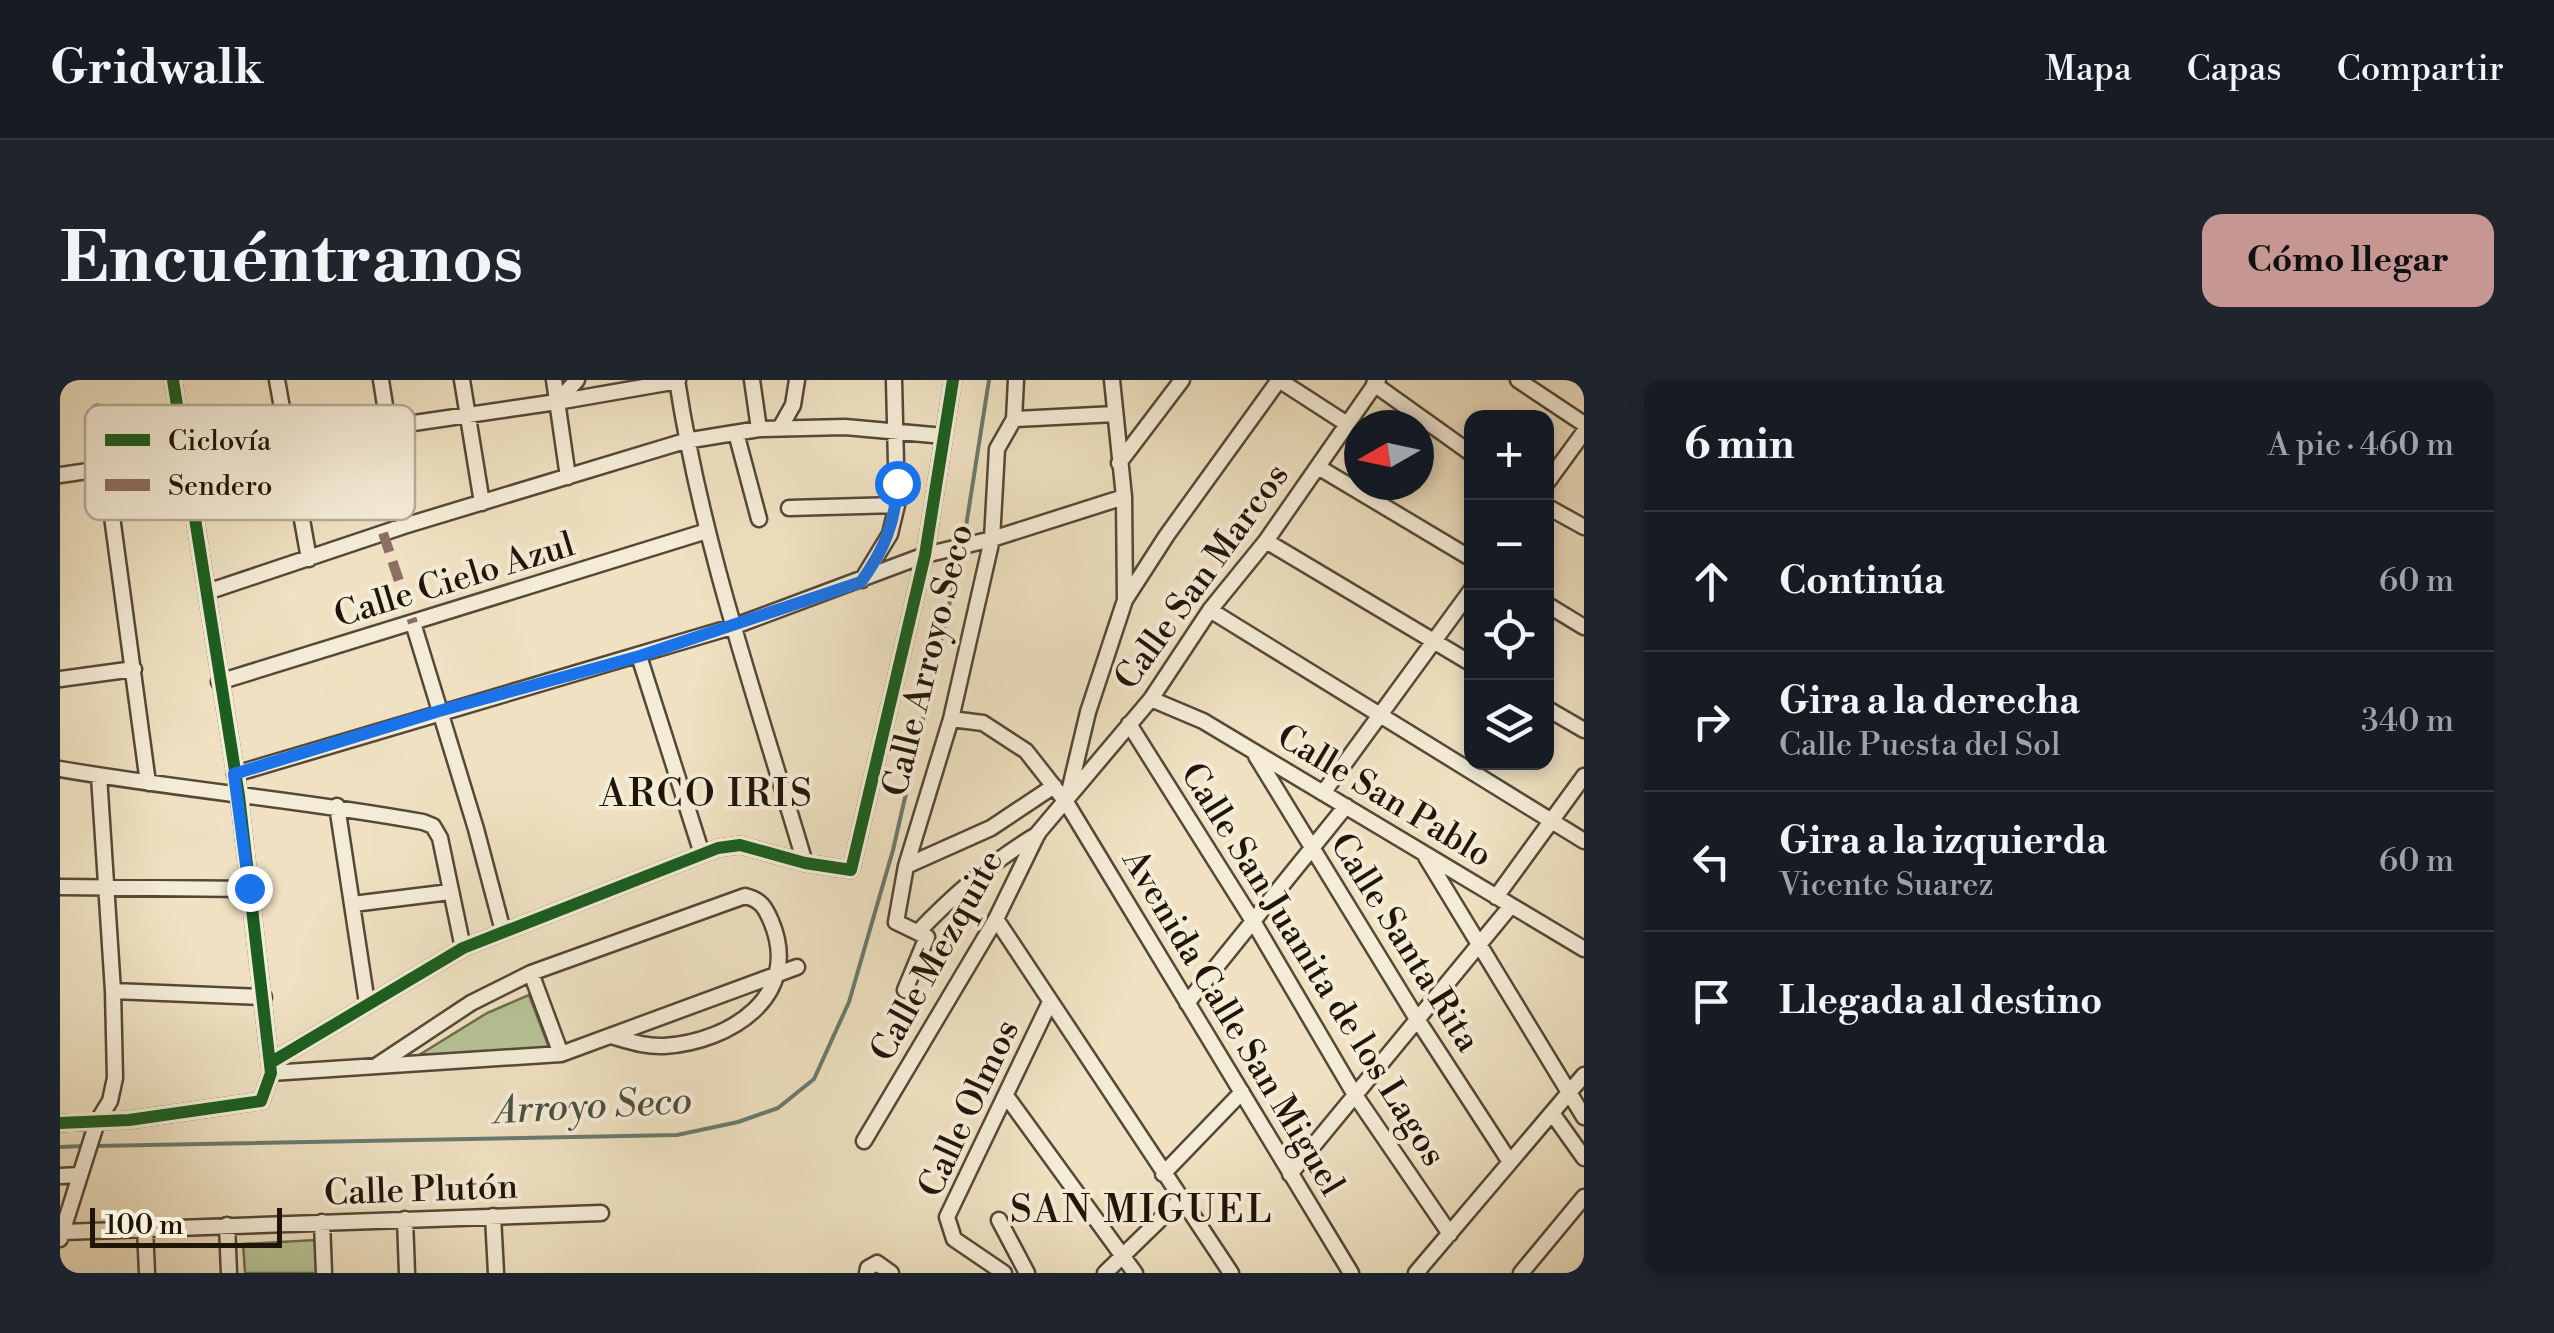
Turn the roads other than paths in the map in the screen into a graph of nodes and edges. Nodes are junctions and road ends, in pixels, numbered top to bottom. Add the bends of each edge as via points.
1 (173, 380) edge
2 (276, 380) edge
3 (380, 380) edge
4 (462, 380) edge
5 (554, 380) edge
6 (577, 380) edge
7 (752, 380) edge
8 (796, 380) edge
9 (894, 380) edge
10 (953, 380) edge
11 (1016, 380) edge
12 (1112, 380) edge
13 (1182, 380) edge
14 (1279, 380) edge
15 (1518, 380) edge
16 (677, 381) edge
17 (1371, 382) edge
18 (644, 383) edge
19 (557, 402) junction
20 (177, 405) edge
21 (280, 405) edge
22 (384, 405) edge
23 (1357, 410) edge
24 (1115, 414) junction
25 (467, 416) junction
26 (1014, 419) junction
27 (1344, 421) edge
28 (415, 423) edge
29 (1584, 424) edge
30 (780, 428) junction
31 (759, 429) junction
32 (896, 429) junction
33 (1344, 430) edge
34 (1584, 432) edge
35 (736, 433) junction
36 (944, 436) junction
37 (685, 441) junction
38 (1464, 448) edge
39 (1119, 463) junction
40 (1318, 467) junction
41 (85, 472) edge
42 (1554, 473) edge
43 (60, 476) edge
44 (568, 477) junction
45 (1124, 497) junction
46 (482, 503) junction
47 (897, 505) junction
48 (789, 508) dead end
49 (1554, 510) edge
50 (113, 520) edge
51 (195, 520) edge
52 (301, 520) edge
53 (403, 520) edge
54 (759, 520) dead end
55 (404, 526) junction
56 (1584, 527) edge
57 (707, 532) junction
58 (984, 541) junction
59 (1266, 541) junction
60 (1464, 553) edge
61 (931, 554) junction
62 (309, 558) junction
63 (861, 582) junction
64 (1471, 590) edge
65 (207, 592) junction
66 (1125, 600) junction
67 (1554, 609) edge
68 (1210, 610) junction
69 (413, 624) junction
70 (735, 626) junction
71 (1584, 627) edge
72 (1435, 642) junction
73 (640, 656) junction
74 (1464, 659) edge
75 (134, 669) junction
76 (60, 679) edge
77 (219, 682) junction
78 (1151, 698) junction
79 (439, 711) junction
80 (1554, 713) edge
81 (1381, 714) junction
82 (951, 719) junction
83 (1129, 724) junction
84 (1584, 730) edge
85 (1254, 752) junction
86 (60, 769) edge
87 (234, 774) junction
88 (99, 776) junction
89 (1584, 776) edge
90 (148, 783) junction
91 (1054, 786) junction
92 (1323, 793) junction
93 (239, 796) junction
94 (1066, 802) junction
95 (337, 806) junction
96 (1346, 806) junction
97 (1549, 822) junction
98 (1038, 833) junction
99 (1584, 841) edge
100 (1312, 847) junction
101 (1423, 852) junction
102 (702, 854) junction
103 (805, 864) junction
104 (906, 866) junction
105 (60, 887) edge
106 (106, 887) junction
107 (249, 888) junction
108 (450, 892) junction
109 (1496, 897) junction
110 (353, 904) junction
111 (1510, 907) junction
112 (996, 919) junction
113 (1254, 921) junction
114 (504, 930) junction
115 (923, 934) junction
116 (1478, 945) junction
117 (463, 948) junction
118 (1584, 950) edge
119 (796, 968) dead end
120 (779, 972) junction
121 (531, 974) junction
122 (904, 990) dead end
123 (113, 991) junction
124 (264, 998) junction
125 (1050, 1002) junction
126 (367, 1003) junction
127 (1187, 1003) junction
128 (1417, 1019) junction
129 (610, 1036) junction
130 (561, 1054) junction
131 (376, 1066) junction
132 (270, 1068) junction
133 (1584, 1076) edge
134 (1242, 1092) junction
135 (1354, 1095) junction
136 (1568, 1096) junction
137 (1007, 1098) junction
138 (1552, 1113) junction
139 (1584, 1117) edge
140 (60, 1123) edge
141 (96, 1127) junction
142 (864, 1141) dead end
143 (1584, 1158) edge
144 (1510, 1162) junction
145 (1163, 1174) junction
146 (1290, 1174) junction
147 (80, 1175) junction
148 (60, 1176) edge
149 (1584, 1196) edge
150 (1180, 1200) junction
151 (601, 1214) dead end
152 (64, 1215) edge
153 (493, 1216) junction
154 (405, 1219) junction
155 (1000, 1220) dead end
156 (322, 1222) junction
157 (227, 1225) junction
158 (144, 1228) junction
159 (1450, 1234) junction
160 (61, 1236) edge
161 (1122, 1256) junction
162 (146, 1273) edge
163 (229, 1273) edge
164 (324, 1273) edge
165 (407, 1273) edge
166 (496, 1273) edge
167 (866, 1273) edge
168 (891, 1273) edge
169 (1004, 1273) edge
170 (1027, 1273) edge
171 (1104, 1273) edge
172 (1135, 1273) edge
173 (1231, 1273) edge
174 (1351, 1273) edge
175 (1416, 1273) edge
176 (1521, 1273) edge

1 - 20 street
2 - 21 street
3 - 22 street
4 - 25 street
5 - 19 street
6 - 19 street
7 - 31 street
8 - 30 street via 793,405
9 - 32 street
10 - 36 street, Calle Arroyo Seco
11 - 26 street, Calle Arroyo Seco
12 - 24 street
13 - 39 street
14 - 27 street
14 - 66 street
15 - 29 street
16 - 18 street
16 - 37 street
17 - 23 street, Calle San Marcos
17 - 38 street
18 - 19 street
19 - 25 street
19 - 44 street
24 - 26 street
24 - 39 street
25 - 28 street
25 - 46 street
26 - 58 street, Calle Arroyo Seco via 997,449
30 - 31 street
30 - 32 street
31 - 35 street
32 - 36 street
32 - 47 street
33 - 40 street, Calle San Marcos
34 - 42 street
35 - 37 street
35 - 54 street
36 - 61 street, Calle Arroyo Seco
37 - 44 street
37 - 57 street
39 - 45 street
40 - 59 street, Calle San Marcos
40 - 60 street
41 - 43 street
44 - 46 street
45 - 58 street
45 - 66 street
46 - 55 street
47 - 48 street
47 - 63 street via 890,534
49 - 56 street
50 - 75 street
51 - 65 street
52 - 62 street
53 - 55 street
55 - 62 street
57 - 69 street, Calle Cielo Azul
57 - 70 street
58 - 61 street
58 - 82 street, Calle Arroyo Seco
59 - 68 street, Calle San Marcos
59 - 72 street
61 - 63 street
61 - 103 street, Calle Arroyo Seco via 851,870
62 - 65 street
63 - 70 street
64 - 72 street
65 - 77 street
66 - 94 street
67 - 71 street
68 - 78 street, Calle San Marcos
68 - 81 street
69 - 77 street, Calle Cielo Azul
69 - 79 street
70 - 73 street
70 - 103 street
72 - 74 street
72 - 81 street
73 - 79 street
73 - 102 street
75 - 76 street
75 - 90 street
77 - 87 street
78 - 83 street, Calle San Marcos
78 - 85 street, Calle San Pablo
79 - 87 street
79 - 114 street
80 - 84 street
81 - 92 street
81 - 97 street
82 - 91 street, Avenida Calle San Miguel via 983,723 1026,750
82 - 104 street, Calle Arroyo Seco
83 - 94 street, Calle San Marcos
83 - 113 street, Calle San Juanita de los Lagos
85 - 92 street, Calle San Pablo
85 - 100 street, Calle Santa Rita
86 - 88 street
87 - 93 street
88 - 90 street
88 - 106 street
89 - 97 street
90 - 93 street
91 - 94 street, Avenida Calle San Miguel
91 - 104 street via 991,828
92 - 96 street, Calle San Pablo
93 - 95 street
93 - 107 street
94 - 98 street, Calle Mezquite
94 - 127 street, Avenida Calle San Miguel
95 - 108 street via 433,826
95 - 110 street
96 - 100 street
96 - 101 street, Calle San Pablo
97 - 99 street
97 - 109 street
98 - 112 street, Calle Mezquite
98 - 115 street via 940,909
100 - 113 street
100 - 128 street, Calle Santa Rita
101 - 109 street, Calle San Pablo
101 - 116 street
102 - 103 street via 740,845
102 - 114 street
104 - 115 street, Calle Arroyo Seco via 896,922
105 - 106 street
106 - 107 street
106 - 123 street
107 - 124 street
108 - 110 street
108 - 117 street
109 - 111 street, Calle San Pablo
110 - 126 street
111 - 116 street
111 - 118 street, Calle San Pablo
112 - 125 street
112 - 142 street, Calle Mezquite
113 - 127 street
113 - 135 street, Calle San Juanita de los Lagos
114 - 117 street
115 - 122 street
116 - 128 street
116 - 136 street
117 - 126 street
119 - 120 street
120 - 121 street via 776,932 765,907 745,896
120 - 129 street
120 - 129 street via 767,994 729,1031 664,1046
121 - 130 street
121 - 131 street via 471,1003
123 - 124 street
123 - 141 street via 115,1078
124 - 132 street
125 - 137 street, Calle Olmos
125 - 145 street
126 - 132 street
127 - 134 street, Avenida Calle San Miguel
128 - 135 street
128 - 144 street, Calle Santa Rita
129 - 130 street
130 - 131 street
131 - 132 street
132 - 141 street via 261,1101
133 - 136 street
134 - 145 street
134 - 146 street, Avenida Calle San Miguel
135 - 146 street
135 - 159 street, Calle San Juanita de los Lagos
136 - 138 street
136 - 139 street
137 - 161 street
137 - 169 street, Calle Olmos via 947,1218 954,1238
138 - 143 street
138 - 144 street
140 - 141 street
141 - 147 street
144 - 159 street
145 - 150 street
146 - 174 street, Avenida Calle San Miguel
147 - 148 street
147 - 152 street
149 - 176 street
150 - 161 street
150 - 173 street
151 - 153 street, Calle Plutón
152 - 160 street
153 - 154 street, Calle Plutón
153 - 166 street
154 - 156 street, Calle Plutón
154 - 165 street
155 - 170 street
156 - 157 street, Calle Plutón
156 - 164 street
157 - 158 street, Calle Plutón
157 - 163 street
158 - 160 street, Calle Plutón
158 - 162 street
159 - 175 street
161 - 171 street
161 - 172 street
167 - 168 street via 878,1264

